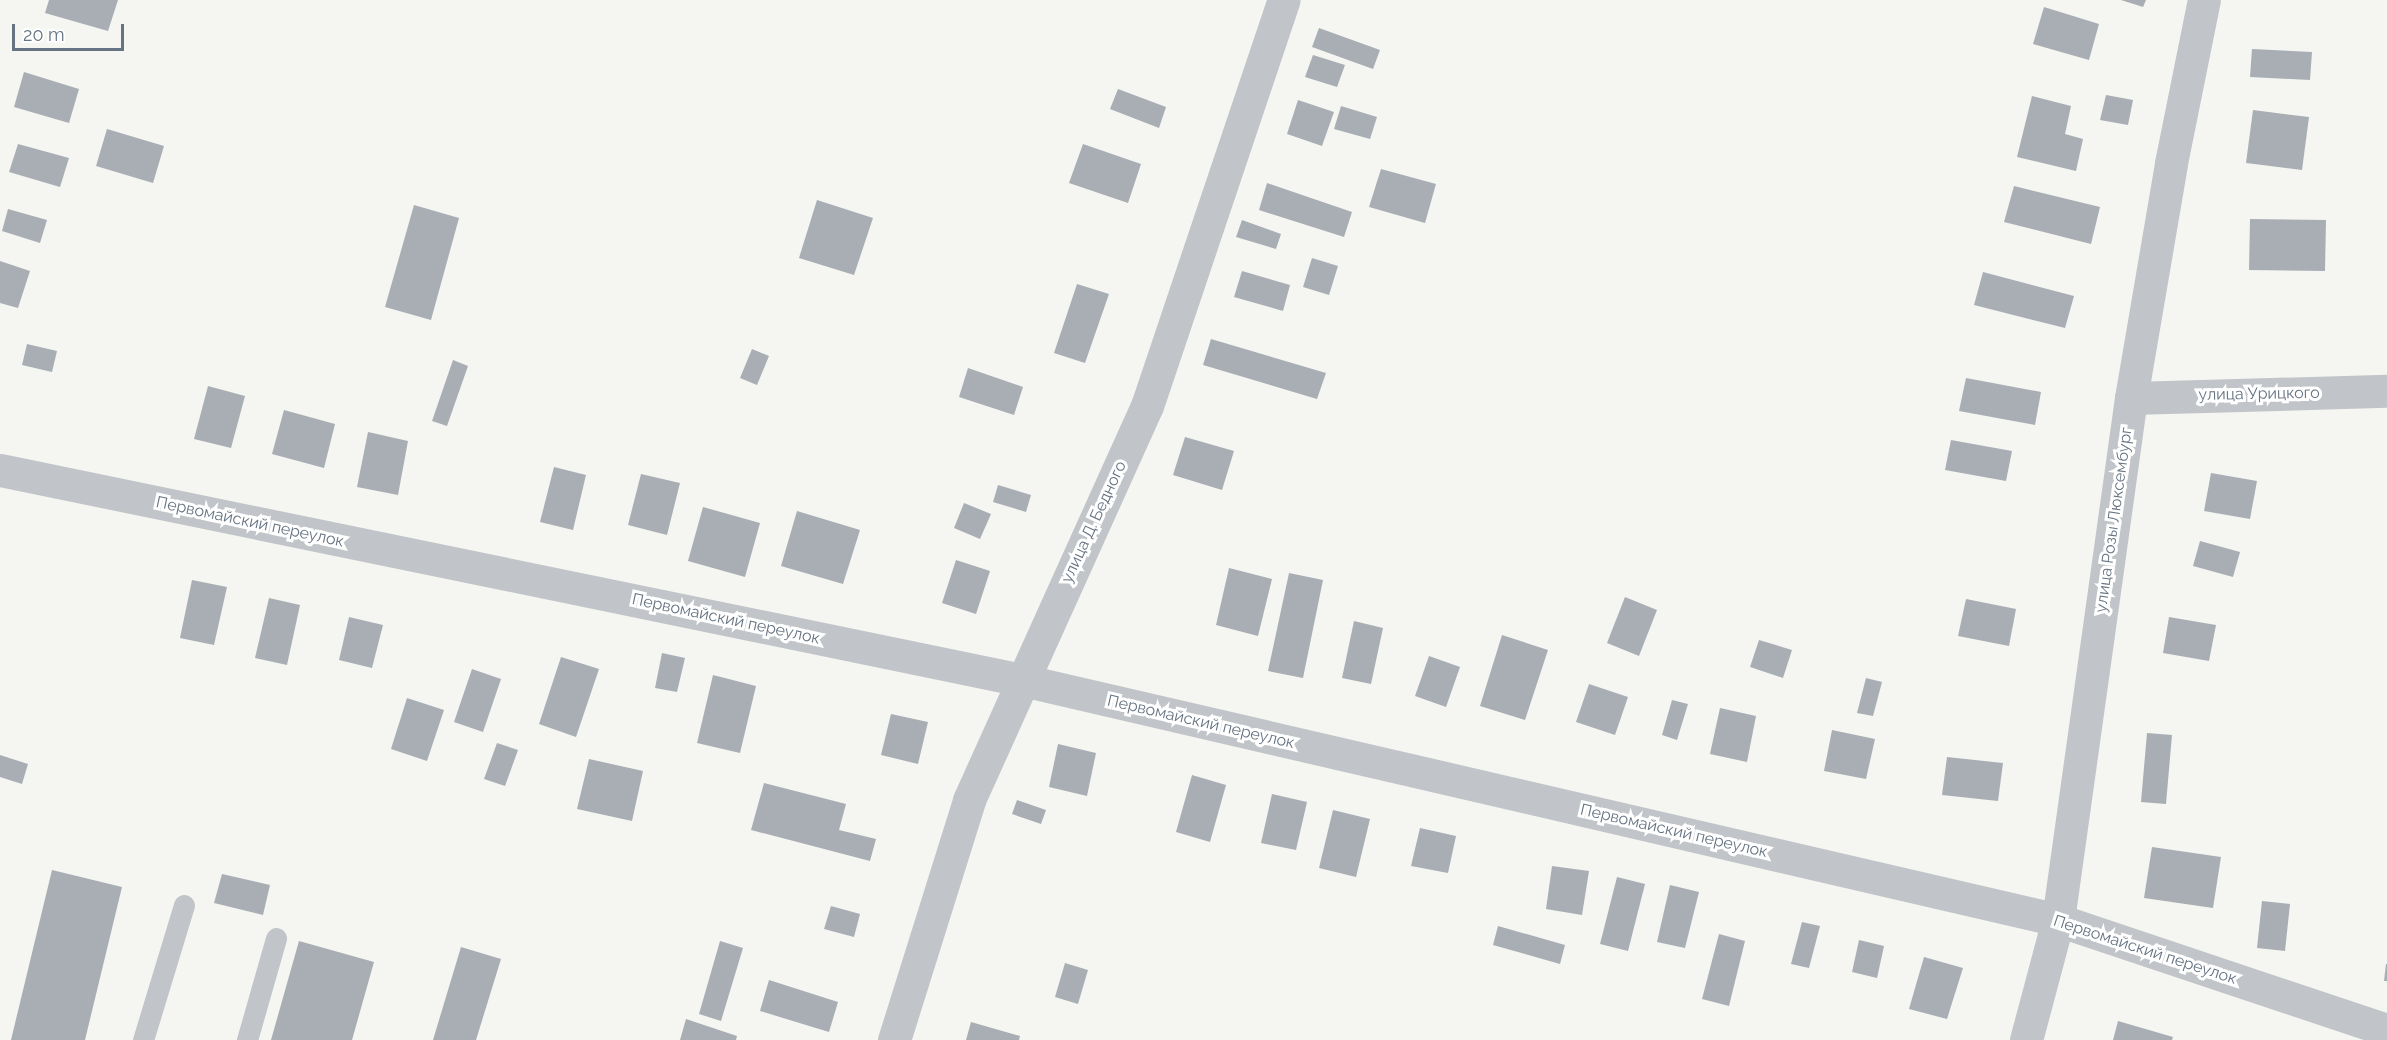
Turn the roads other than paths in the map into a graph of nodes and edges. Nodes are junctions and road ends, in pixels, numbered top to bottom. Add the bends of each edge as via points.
1 (1284, 0) edge
2 (2204, 0) edge
3 (2387, 391) edge
4 (2131, 398) junction
5 (0, 470) edge
6 (1022, 680) junction
7 (184, 905) dead end
8 (2058, 920) junction
9 (276, 938) dead end
10 (2387, 1030) edge
11 (143, 1040) edge
12 (247, 1040) edge
13 (894, 1040) edge
14 (2026, 1040) edge

1 - 6 street, улица Д. Бедного via 1147,406
2 - 4 street, улица Розы Люксембург via 2171,163
3 - 4 street, улица Урицкого
4 - 8 street, улица Розы Люксембург
5 - 6 street, Первомайский переулок
6 - 8 street, Первомайский переулок
6 - 13 street, улица Д. Бедного via 969,800
7 - 11 lane
8 - 10 street, Первомайский переулок
8 - 14 street, улица Розы Люксембург
9 - 12 lane

